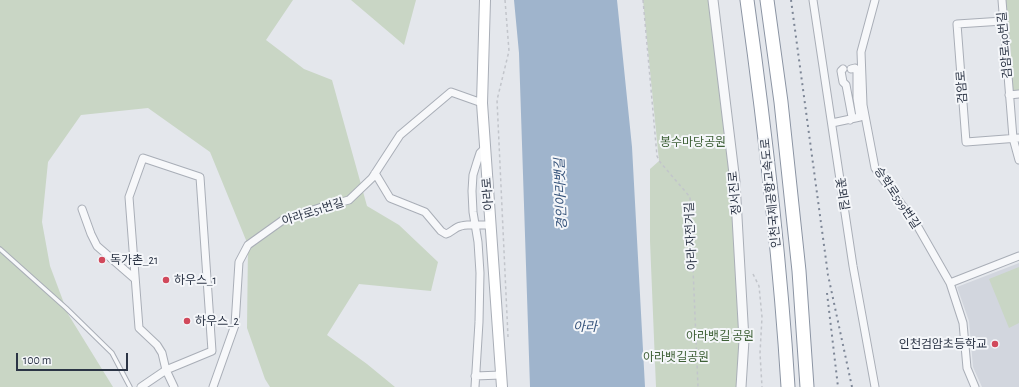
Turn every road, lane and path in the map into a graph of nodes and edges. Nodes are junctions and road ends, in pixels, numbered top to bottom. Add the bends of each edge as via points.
1 (486, 0) edge
2 (504, 0) edge
3 (643, 0) edge
4 (713, 0) edge
5 (747, 0) edge
6 (767, 0) edge
7 (813, 0) edge
8 (875, 0) edge
9 (1002, 0) edge
10 (1003, 21) junction
11 (851, 68) dead end
12 (843, 70) dead end
13 (1019, 94) edge
14 (1009, 95) junction
15 (482, 103) junction
16 (850, 120) junction
17 (832, 123) junction
18 (1016, 138) edge
19 (485, 148) junction
20 (1019, 160) edge
21 (374, 173) junction
22 (82, 209) dead end
23 (490, 225) junction
24 (475, 226) junction
25 (0, 249) edge
26 (692, 256) junction
27 (1019, 256) edge
28 (698, 257) dead end
29 (753, 274) dead end
30 (135, 279) junction
31 (950, 283) junction
32 (508, 339) dead end
33 (166, 370) junction
34 (501, 375) junction
35 (475, 376) junction
36 (130, 387) edge
37 (141, 387) edge
38 (174, 387) edge
39 (214, 387) edge
40 (475, 387) edge
41 (502, 387) edge
42 (698, 387) edge
43 (741, 387) edge
44 (762, 387) edge
45 (788, 387) edge
46 (806, 387) edge
47 (875, 387) edge
48 (975, 387) edge

1 - 15 main road, 아라로
2 - 32 path via 509,51 497,100
3 - 26 path, 아라 자전거길 via 657,156 690,197
4 - 43 street, 정서진로 via 735,182 744,340
5 - 45 highway, 인천국제공항고속도로 via 774,217
6 - 46 highway, 인천국제공항고속도로 via 799,271
7 - 17 street, 꽃뫼길
8 - 31 street, 승학로599번길 via 861,52 863,105 875,168 918,227
9 - 10 street, 검암로40번길
10 - 14 street, 검암로40번길
10 - 18 street, 검암로 via 958,24 966,142
11 - 16 street via 857,70 857,98 861,116 859,119
12 - 16 street via 843,82 846,85 852,117
13 - 14 street
14 - 18 street, 검암로40번길
15 - 19 main road, 아라로
15 - 21 street, 아라로51번길 via 451,92 400,135
16 - 17 street
17 - 47 street, 꽃뫼길 via 853,266
18 - 20 street, 검암로40번길
19 - 23 main road, 아라로
19 - 24 street via 480,153 473,175
21 - 24 street via 390,198 425,212 446,234 462,225
21 - 39 street, 아라로51번길 via 349,200 283,220 248,245 239,262 234,324
22 - 30 street via 97,246
23 - 24 street
23 - 34 main road, 아라로
24 - 35 street via 480,272
25 - 36 lane via 112,353
26 - 28 path
26 - 42 path, 아라 자전거길
27 - 31 street
29 - 44 path via 759,286 761,302
30 - 33 street via 139,328 158,345
30 - 33 street via 128,197 143,158 200,178 212,351
31 - 48 street, 승학로599번길 via 963,323 967,368
33 - 37 street
33 - 38 street
34 - 35 street
34 - 41 main road, 아라로
35 - 40 street

